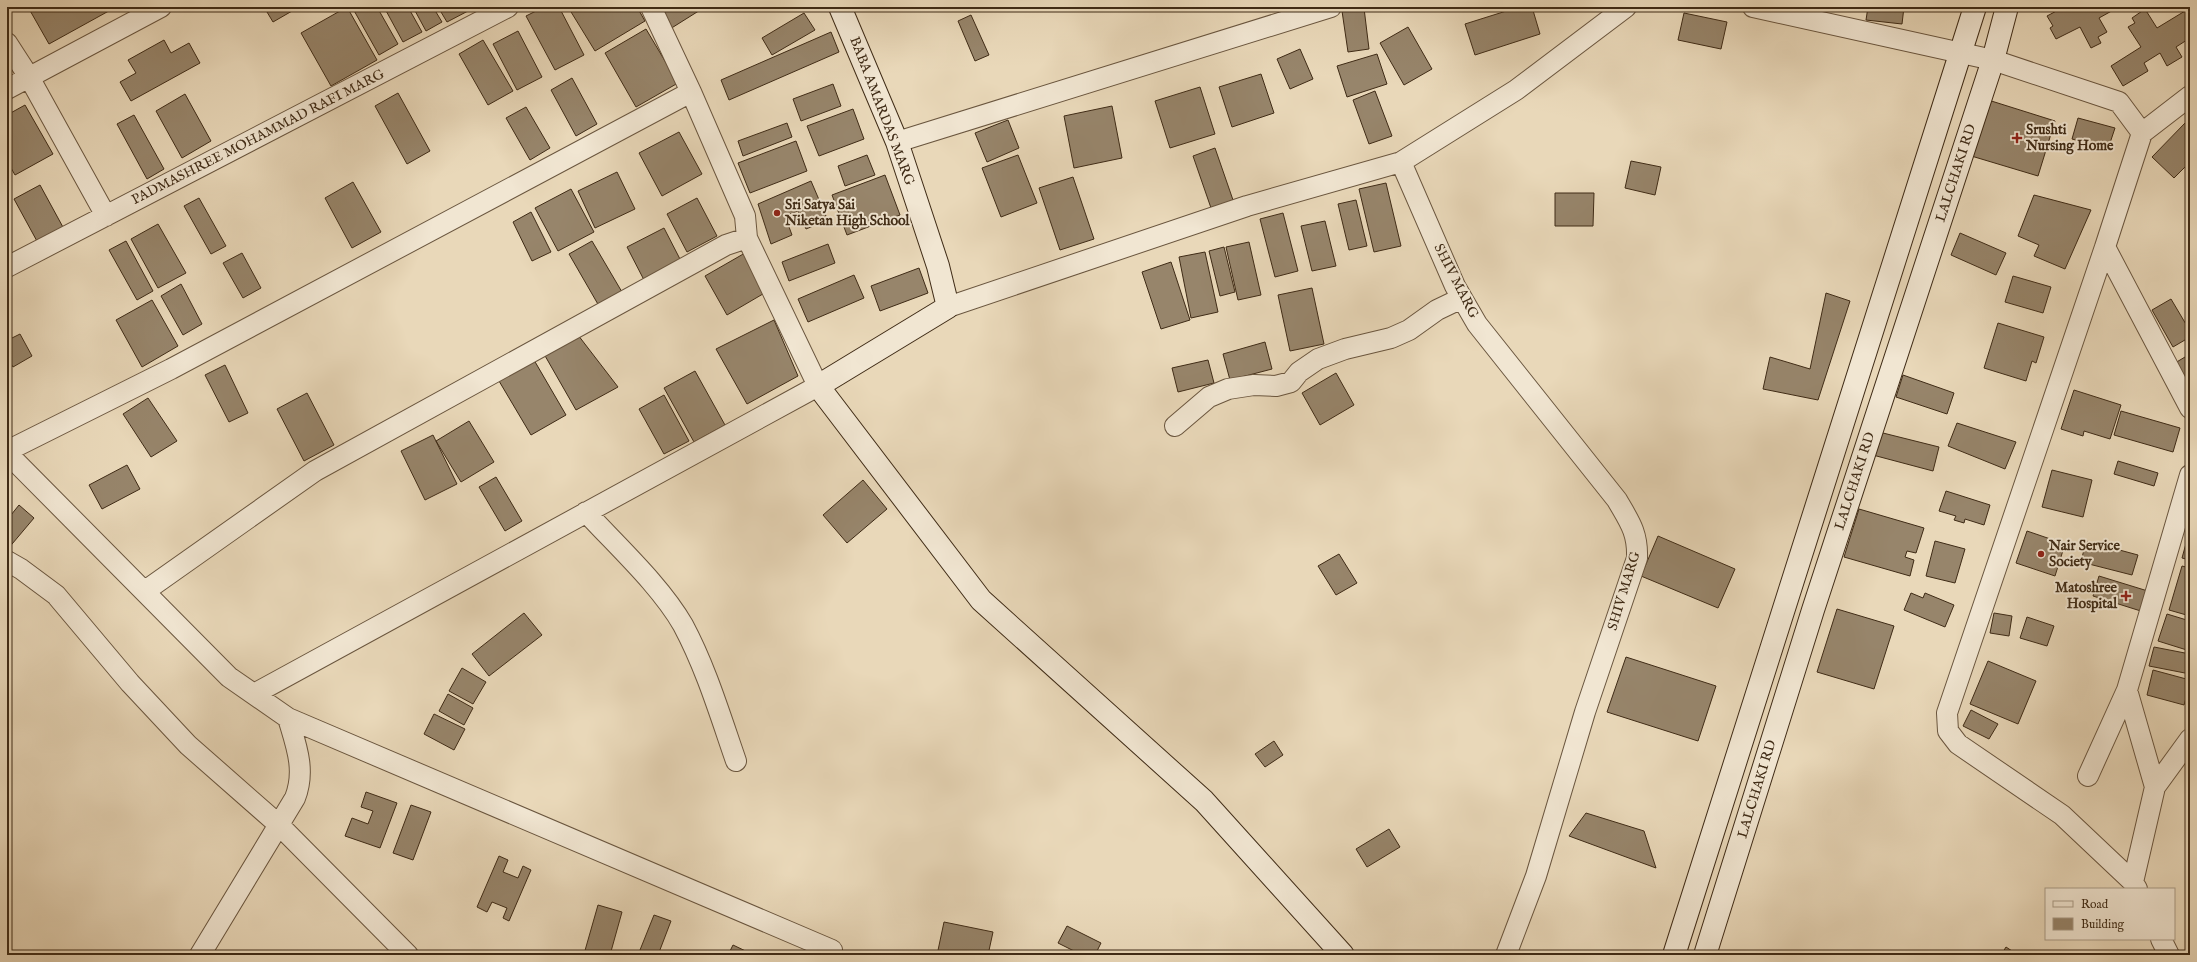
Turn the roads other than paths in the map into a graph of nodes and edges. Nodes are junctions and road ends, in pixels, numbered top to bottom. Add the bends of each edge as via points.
1 (161, 7) edge
2 (508, 7) edge
3 (652, 7) edge
4 (840, 7) edge
5 (1331, 7) edge
6 (1626, 7) edge
7 (1753, 7) edge
8 (1975, 7) edge
9 (2007, 7) edge
10 (7, 43) edge
11 (1962, 54) junction
12 (1993, 60) junction
13 (29, 78) junction
14 (7, 89) edge
15 (691, 92) junction
16 (2190, 96) edge
17 (2142, 133) junction
18 (897, 142) junction
19 (1401, 162) junction
20 (106, 216) junction
21 (747, 238) junction
22 (2105, 247) junction
23 (7, 267) edge
24 (1462, 298) junction
25 (948, 307) junction
26 (818, 386) junction
27 (1850, 405) junction
28 (2190, 408) edge
29 (1876, 418) junction
30 (1175, 426) dead end
31 (7, 452) edge
32 (2190, 475) edge
33 (586, 512) junction
34 (7, 561) edge
35 (144, 591) junction
36 (1789, 598) junction
37 (1813, 610) junction
38 (2127, 690) junction
39 (254, 694) junction
40 (288, 718) junction
41 (2190, 739) edge
42 (736, 761) dead end
43 (2088, 776) dead end
44 (2155, 787) junction
45 (279, 825) junction
46 (2135, 885) edge
47 (2162, 940) edge
48 (200, 955) edge
49 (408, 955) edge
50 (828, 955) edge
51 (1343, 955) edge
52 (1506, 955) edge
53 (1674, 955) edge
54 (1705, 955) edge
55 (2169, 955) edge

1 - 13 street
2 - 20 street, PADMASHREE MOHAMMAD RAFI MARG
3 - 15 street
4 - 18 main road, BABA AMARDAS MARG
5 - 18 street
6 - 19 street via 1516,90
7 - 11 street
8 - 11 main road, LALCHAKI RD
9 - 12 main road, LALCHAKI RD
10 - 13 street
11 - 12 street
11 - 27 main road, LALCHAKI RD
12 - 17 street via 2118,102
12 - 29 main road, LALCHAKI RD
13 - 14 street
13 - 20 street
15 - 21 street via 745,216
15 - 31 street via 171,369
16 - 17 street
17 - 22 street
18 - 25 main road, BABA AMARDAS MARG via 938,266
19 - 24 street, SHIV MARG
19 - 25 street via 1247,206
20 - 23 street, PADMASHREE MOHAMMAD RAFI MARG
21 - 26 street
21 - 35 street via 726,245 315,471
22 - 28 street
22 - 46 street via 1947,713 1948,731 1958,744 2062,815
24 - 30 street via 1391,338 1345,349 1318,359 1299,372 1291,382 1276,386 1254,385 1228,389 1209,397
24 - 52 street, SHIV MARG via 1477,324 1616,500 1634,530 1638,544 1637,558 1585,712 1536,876
25 - 26 main road
26 - 33 street
26 - 51 main road via 981,600 1204,801
27 - 29 main road
27 - 36 main road, LALCHAKI RD
29 - 37 main road, LALCHAKI RD
31 - 35 street
32 - 38 street
33 - 39 street
33 - 42 street via 663,596 682,624 700,659
34 - 45 street via 56,595 130,683 188,745
35 - 39 street via 229,677
36 - 37 main road
36 - 53 main road, LALCHAKI RD
37 - 54 main road, LALCHAKI RD
38 - 43 street
38 - 44 street
39 - 40 street
40 - 45 street via 301,772 300,786
40 - 50 street via 832,950
41 - 44 street
44 - 46 street
45 - 48 street
45 - 49 street
47 - 55 street

